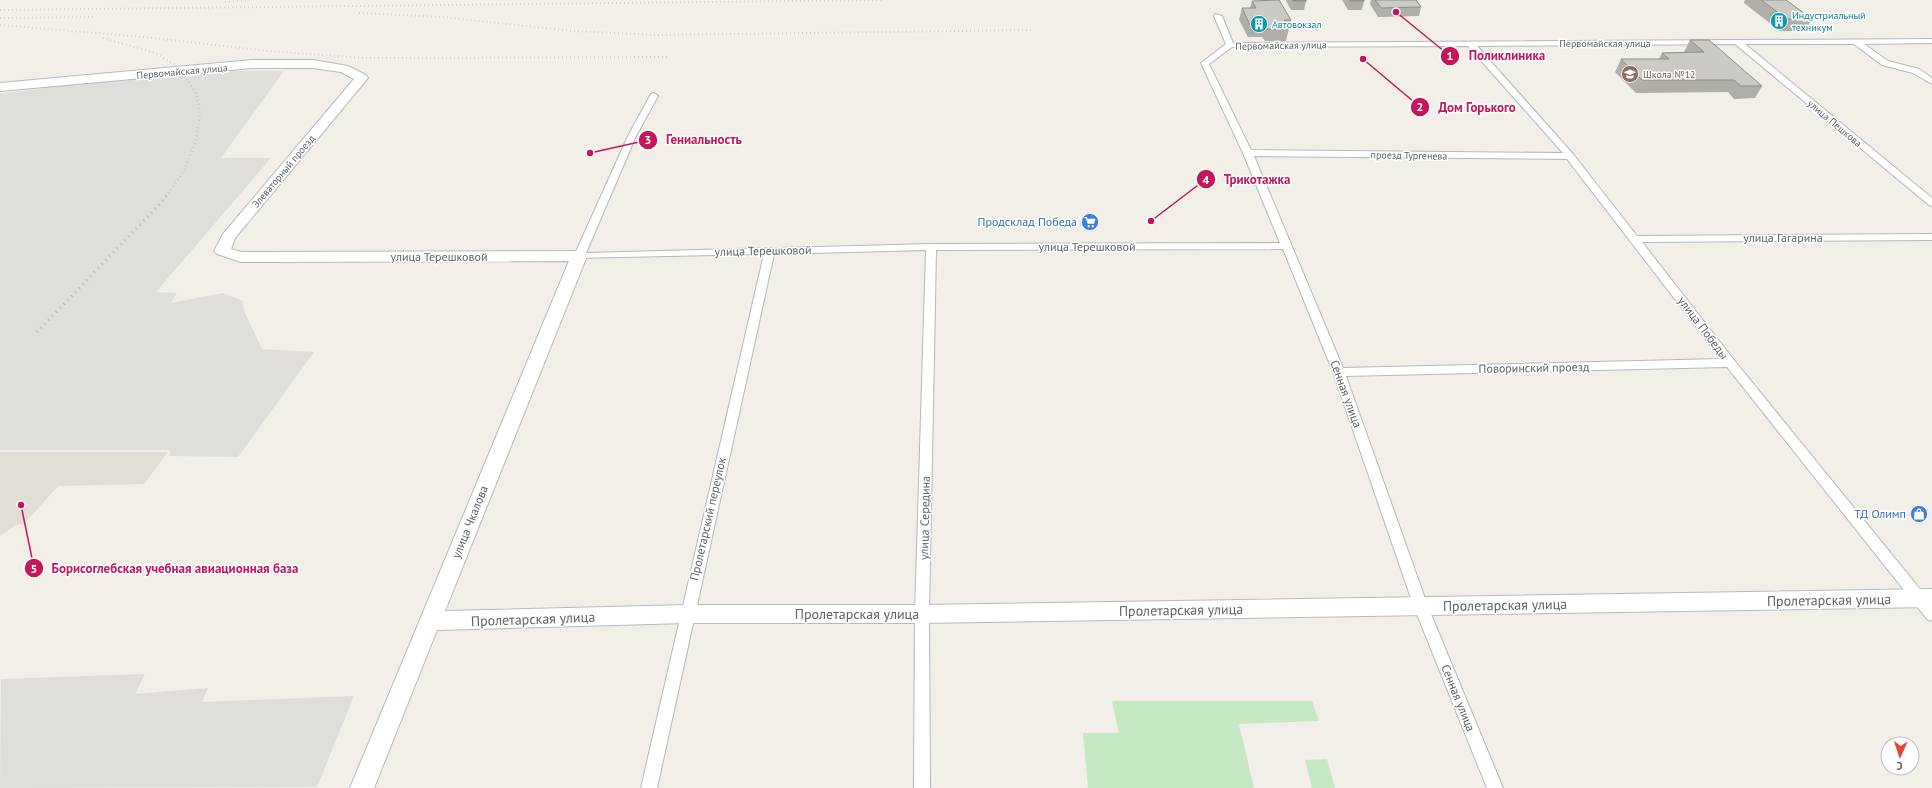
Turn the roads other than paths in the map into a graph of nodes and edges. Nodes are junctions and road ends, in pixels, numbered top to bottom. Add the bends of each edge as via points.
1 (1218, 16) dead end
2 (1932, 41) edge
3 (1738, 42) junction
4 (1857, 42) junction
5 (1470, 43) junction
6 (1230, 45) junction
7 (362, 78) joint
8 (1932, 82) edge
9 (0, 86) edge
10 (654, 96) dead end
11 (1248, 153) junction
12 (1570, 156) junction
13 (1932, 203) edge
14 (1932, 237) edge
15 (1635, 239) junction
16 (1286, 246) junction
17 (932, 247) junction
18 (770, 251) junction
19 (579, 256) junction
20 (241, 257) joint
21 (1730, 363) junction
22 (1339, 372) junction
23 (1925, 598) edge
24 (1421, 607) junction
25 (687, 614) junction
26 (922, 614) junction
27 (1932, 615) edge
28 (429, 622) junction
29 (362, 788) edge
30 (649, 788) edge
31 (922, 788) edge
32 (1495, 788) edge

1 - 6 street
2 - 4 street, Первомайская улица
3 - 4 street, Первомайская улица
3 - 5 street, Первомайская улица
3 - 13 street, улица Пешкова
4 - 8 street via 1886,63 1916,71
5 - 6 street, Первомайская улица
5 - 12 street, улица Победы
6 - 11 street, Сенная улица via 1205,63
7 - 9 street, Первомайская улица via 344,68 313,64 252,64
7 - 20 street, Элеваторный проезд via 228,237 222,251
10 - 19 street via 632,136
11 - 12 street, проезд Тургенева
11 - 16 street, Сенная улица
12 - 15 street, улица Победы
14 - 15 street, улица Гагарина
15 - 21 street, улица Победы
16 - 17 street, улица Терешковой
16 - 22 street, Сенная улица
17 - 18 street, улица Терешковой
17 - 26 street, улица Середина
18 - 19 street, улица Терешковой
18 - 25 street, Пролетарский переулок
19 - 20 street, улица Терешковой
19 - 28 street, улица Чкалова
21 - 22 street, Поворинский проезд
21 - 23 street, улица Победы
22 - 24 street, Сенная улица
23 - 24 street, Пролетарская улица
23 - 27 street, улица Победы
24 - 26 street, Пролетарская улица
24 - 32 street, Сенная улица
25 - 26 street, Пролетарская улица
25 - 28 street, Пролетарская улица
25 - 30 street, Пролетарский переулок
26 - 31 street, улица Середина
28 - 29 street, улица Чкалова

